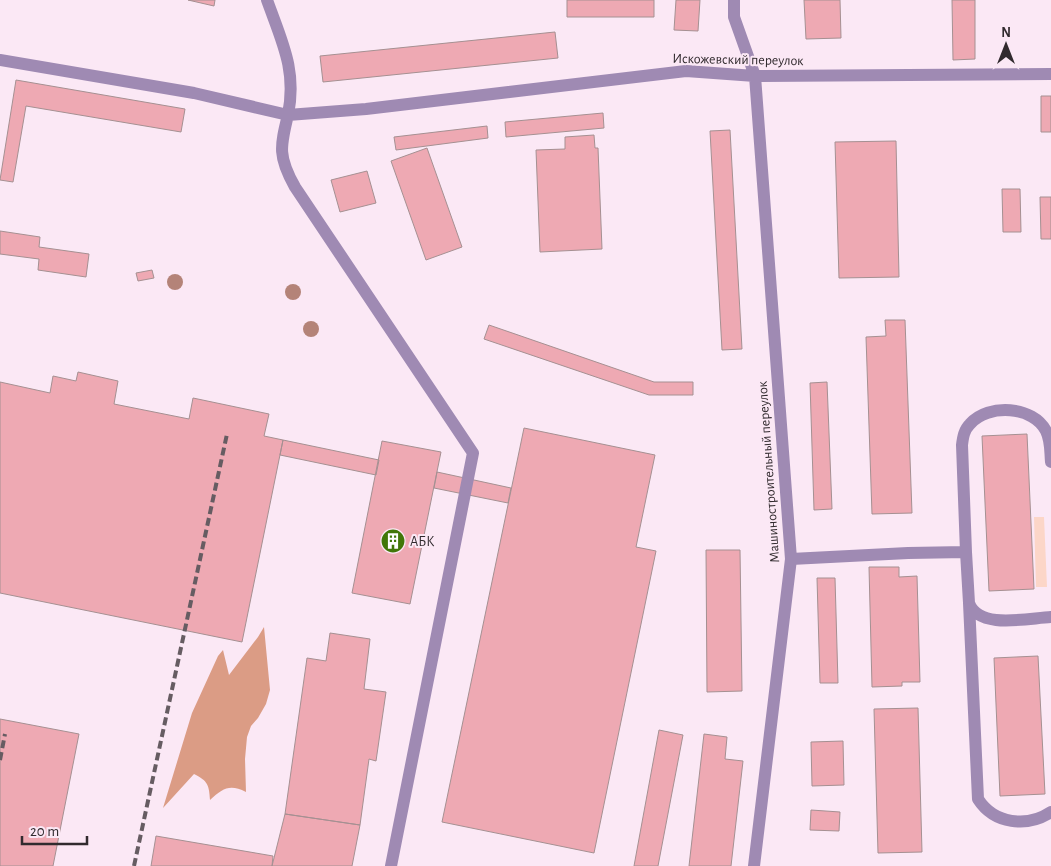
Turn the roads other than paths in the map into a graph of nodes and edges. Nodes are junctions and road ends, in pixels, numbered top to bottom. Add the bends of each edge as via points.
1 (267, 0) edge
2 (734, 0) edge
3 (0, 60) edge
4 (1051, 74) edge
5 (755, 76) junction
6 (288, 115) junction
7 (1051, 462) edge
8 (966, 552) junction
9 (791, 559) junction
10 (969, 603) junction
11 (1051, 617) edge
12 (1047, 816) edge
13 (391, 866) edge
14 (754, 866) edge

1 - 6 street via 291,72 292,98
2 - 5 street, Машиностроительный переулок via 734,17
3 - 6 street, Искожевский переулок via 194,93
4 - 5 street, Искожевский переулок
5 - 6 street, Искожевский переулок via 686,71 366,109
5 - 9 street, Машиностроительный переулок
6 - 13 street via 282,154 285,170 473,453
7 - 8 street via 1046,430 1029,415 1003,411 980,416 971,423 964,432 962,445
8 - 9 street
8 - 10 street
9 - 14 street, Машиностроительный переулок
10 - 11 street via 984,619
10 - 12 street via 978,799 994,816 1012,822

